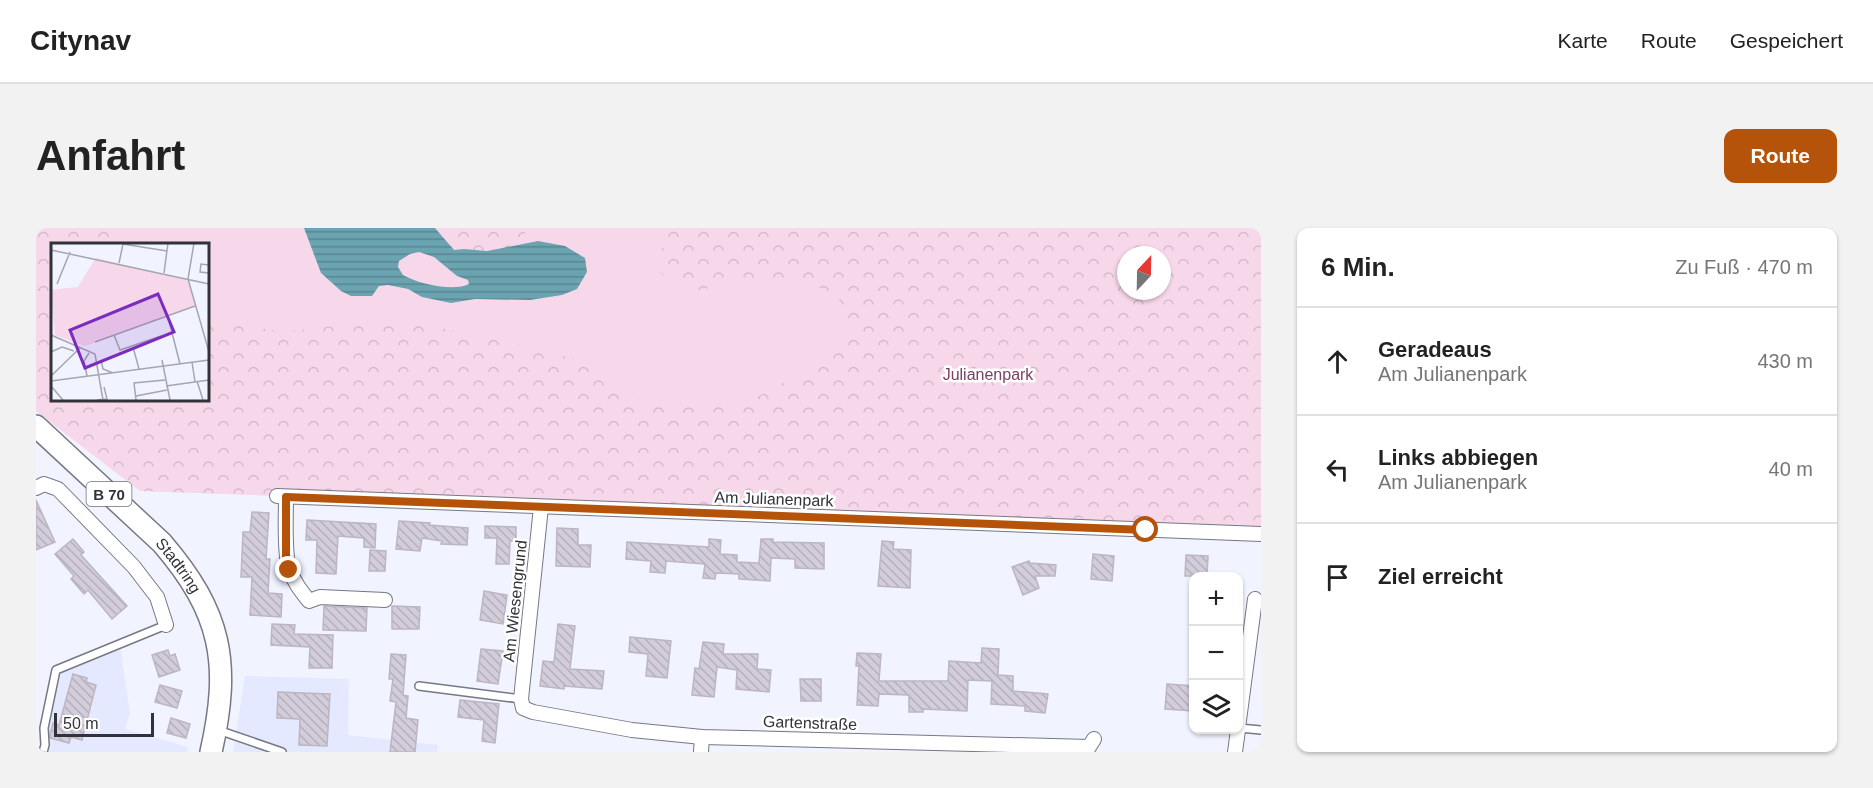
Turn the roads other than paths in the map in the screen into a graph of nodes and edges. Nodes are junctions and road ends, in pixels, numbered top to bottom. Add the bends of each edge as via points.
1 (36, 426) edge
2 (36, 488) edge
3 (541, 507) junction
4 (1261, 534) edge
5 (1255, 599) dead end
6 (385, 600) dead end
7 (166, 624) joint
8 (419, 686) dead end
9 (1243, 690) edge
10 (522, 704) junction
11 (1243, 728) edge
12 (216, 729) junction
13 (1261, 730) edge
14 (1237, 734) edge
15 (702, 737) junction
16 (1094, 739) dead end
17 (262, 749) edge
18 (43, 752) edge
19 (211, 752) edge
20 (282, 752) edge
21 (701, 752) edge
22 (1235, 752) edge

1 - 12 main road, Stadtring / B 70 via 162,543 192,582 217,636 222,678
2 - 7 street via 44,484 58,489 115,547 157,597
3 - 4 street, Am Julianenpark
3 - 6 street, Am Julianenpark via 281,496 289,570 309,601 320,597
3 - 10 street, Am Wiesengrund
5 - 9 street
7 - 18 lane via 56,670
8 - 10 lane
10 - 15 street, Gartenstraße via 533,712 632,730
11 - 13 lane
12 - 17 lane
12 - 19 main road, Stadtring / B 70
14 - 22 street
15 - 16 street, Gartenstraße via 1089,747
15 - 21 street
17 - 20 lane

